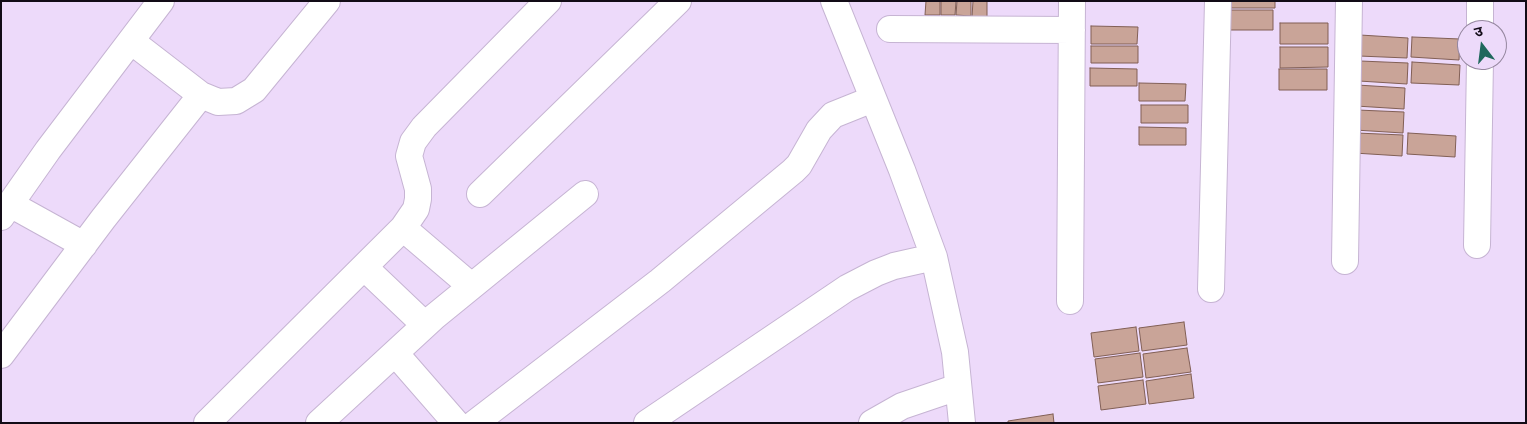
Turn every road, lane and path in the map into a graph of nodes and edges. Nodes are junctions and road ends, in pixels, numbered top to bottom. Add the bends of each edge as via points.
1 (161, 1) edge
2 (327, 1) edge
3 (548, 1) edge
4 (678, 1) edge
5 (834, 1) edge
6 (1072, 1) edge
7 (1218, 1) edge
8 (1349, 1) edge
9 (1480, 1) edge
10 (1480, 20) edge
11 (890, 29) dead end
12 (1072, 30) junction
13 (131, 41) junction
14 (1480, 70) edge
15 (201, 95) junction
16 (873, 99) junction
17 (480, 194) dead end
18 (584, 194) dead end
19 (6, 210) edge
20 (403, 228) junction
21 (84, 244) junction
22 (1477, 245) dead end
23 (934, 257) junction
24 (1345, 261) dead end
25 (364, 267) junction
26 (471, 286) junction
27 (1210, 289) dead end
28 (1070, 301) dead end
29 (425, 325) junction
30 (395, 353) junction
31 (1, 355) edge
32 (958, 387) junction
33 (207, 423) edge
34 (319, 423) edge
35 (456, 423) edge
36 (475, 423) edge
37 (647, 423) edge
38 (872, 423) edge
39 (962, 423) edge

1 - 13 street
2 - 15 street via 246,96 227,103
3 - 20 street via 417,135 409,156 418,199 416,209
4 - 17 street
5 - 16 street
6 - 12 street
7 - 27 street
8 - 24 street
9 - 10 street
11 - 12 street
12 - 28 street
13 - 15 street
13 - 19 street
14 - 22 street
15 - 21 street
16 - 23 street
16 - 36 street via 834,115 819,130 793,171 660,281
18 - 26 street
19 - 21 street
20 - 25 street
20 - 26 street
21 - 31 street
23 - 32 street
23 - 37 street via 894,266 847,288
25 - 29 street
25 - 33 street
26 - 29 street
29 - 30 street
30 - 34 street
30 - 35 street
32 - 38 street via 902,406
32 - 39 street

